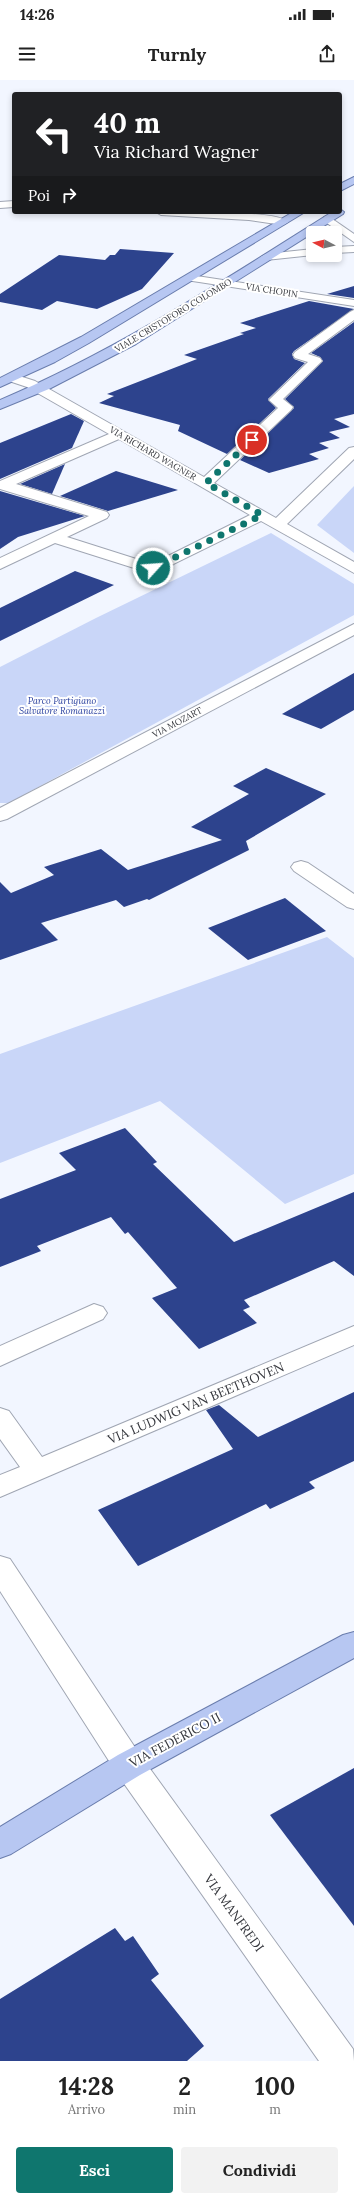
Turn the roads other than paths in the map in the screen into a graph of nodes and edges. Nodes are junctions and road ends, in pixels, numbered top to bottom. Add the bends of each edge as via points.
1 (354, 180) edge
2 (342, 187) edge
3 (12, 204) edge
4 (0, 205) edge
5 (349, 206) dead end
6 (342, 210) edge
7 (196, 214) edge
8 (297, 214) edge
9 (336, 214) edge
10 (328, 219) junction
11 (283, 222) junction
12 (354, 239) edge
13 (354, 249) edge
14 (342, 250) edge
15 (306, 253) edge
16 (266, 257) junction
17 (190, 278) junction
18 (226, 283) junction
19 (354, 303) edge
20 (354, 314) edge
21 (13, 378) junction
22 (0, 383) edge
23 (41, 389) junction
24 (0, 405) edge
25 (120, 434) junction
26 (354, 451) edge
27 (206, 483) junction
28 (262, 515) junction
29 (278, 524) junction
30 (54, 538) junction
31 (0, 564) edge
32 (354, 568) edge
33 (354, 629) edge
34 (0, 815) edge
35 (301, 867) dead end
36 (354, 903) edge
37 (94, 1313) dead end
38 (354, 1335) edge
39 (0, 1357) edge
40 (0, 1418) edge
41 (37, 1471) junction
42 (0, 1487) edge
43 (1, 1571) edge
44 (354, 1644) edge
45 (129, 1765) junction
46 (0, 1844) edge
47 (340, 2061) edge

1 - 2 main road
3 - 4 street
5 - 6 main road, VIALE CRISTOFORO COLOMBO
7 - 11 street
8 - 11 main road
9 - 10 main road, VIALE CRISTOFORO COLOMBO
10 - 12 street
10 - 16 main road, VIALE CRISTOFORO COLOMBO
11 - 17 main road
13 - 14 street
15 - 16 street
16 - 18 main road, VIALE CRISTOFORO COLOMBO
17 - 18 street, VIA CHOPIN
17 - 21 main road via 51,359
18 - 19 street, VIA CHOPIN
18 - 23 main road, VIALE CRISTOFORO COLOMBO via 92,364
20 - 27 street via 299,355 316,361 276,400 286,407
21 - 22 main road
21 - 23 street, VIA RICHARD WAGNER
23 - 24 main road, VIALE CRISTOFORO COLOMBO
23 - 25 street, VIA RICHARD WAGNER
25 - 27 street, VIA RICHARD WAGNER
25 - 30 street via 3,485 102,515
26 - 29 street
27 - 28 street, VIA RICHARD WAGNER
28 - 29 street, VIA RICHARD WAGNER
28 - 30 street via 153,568
29 - 32 street, VIA RICHARD WAGNER
30 - 31 street
33 - 34 street, VIA MOZART
35 - 36 street
37 - 39 street
38 - 41 street, VIA LUDWIG VAN BEETHOVEN
40 - 41 street
41 - 42 street, VIA LUDWIG VAN BEETHOVEN
43 - 45 street
44 - 45 main road, VIA FEDERICO II
45 - 46 main road, VIA FEDERICO II
45 - 47 street, VIA MANFREDI

